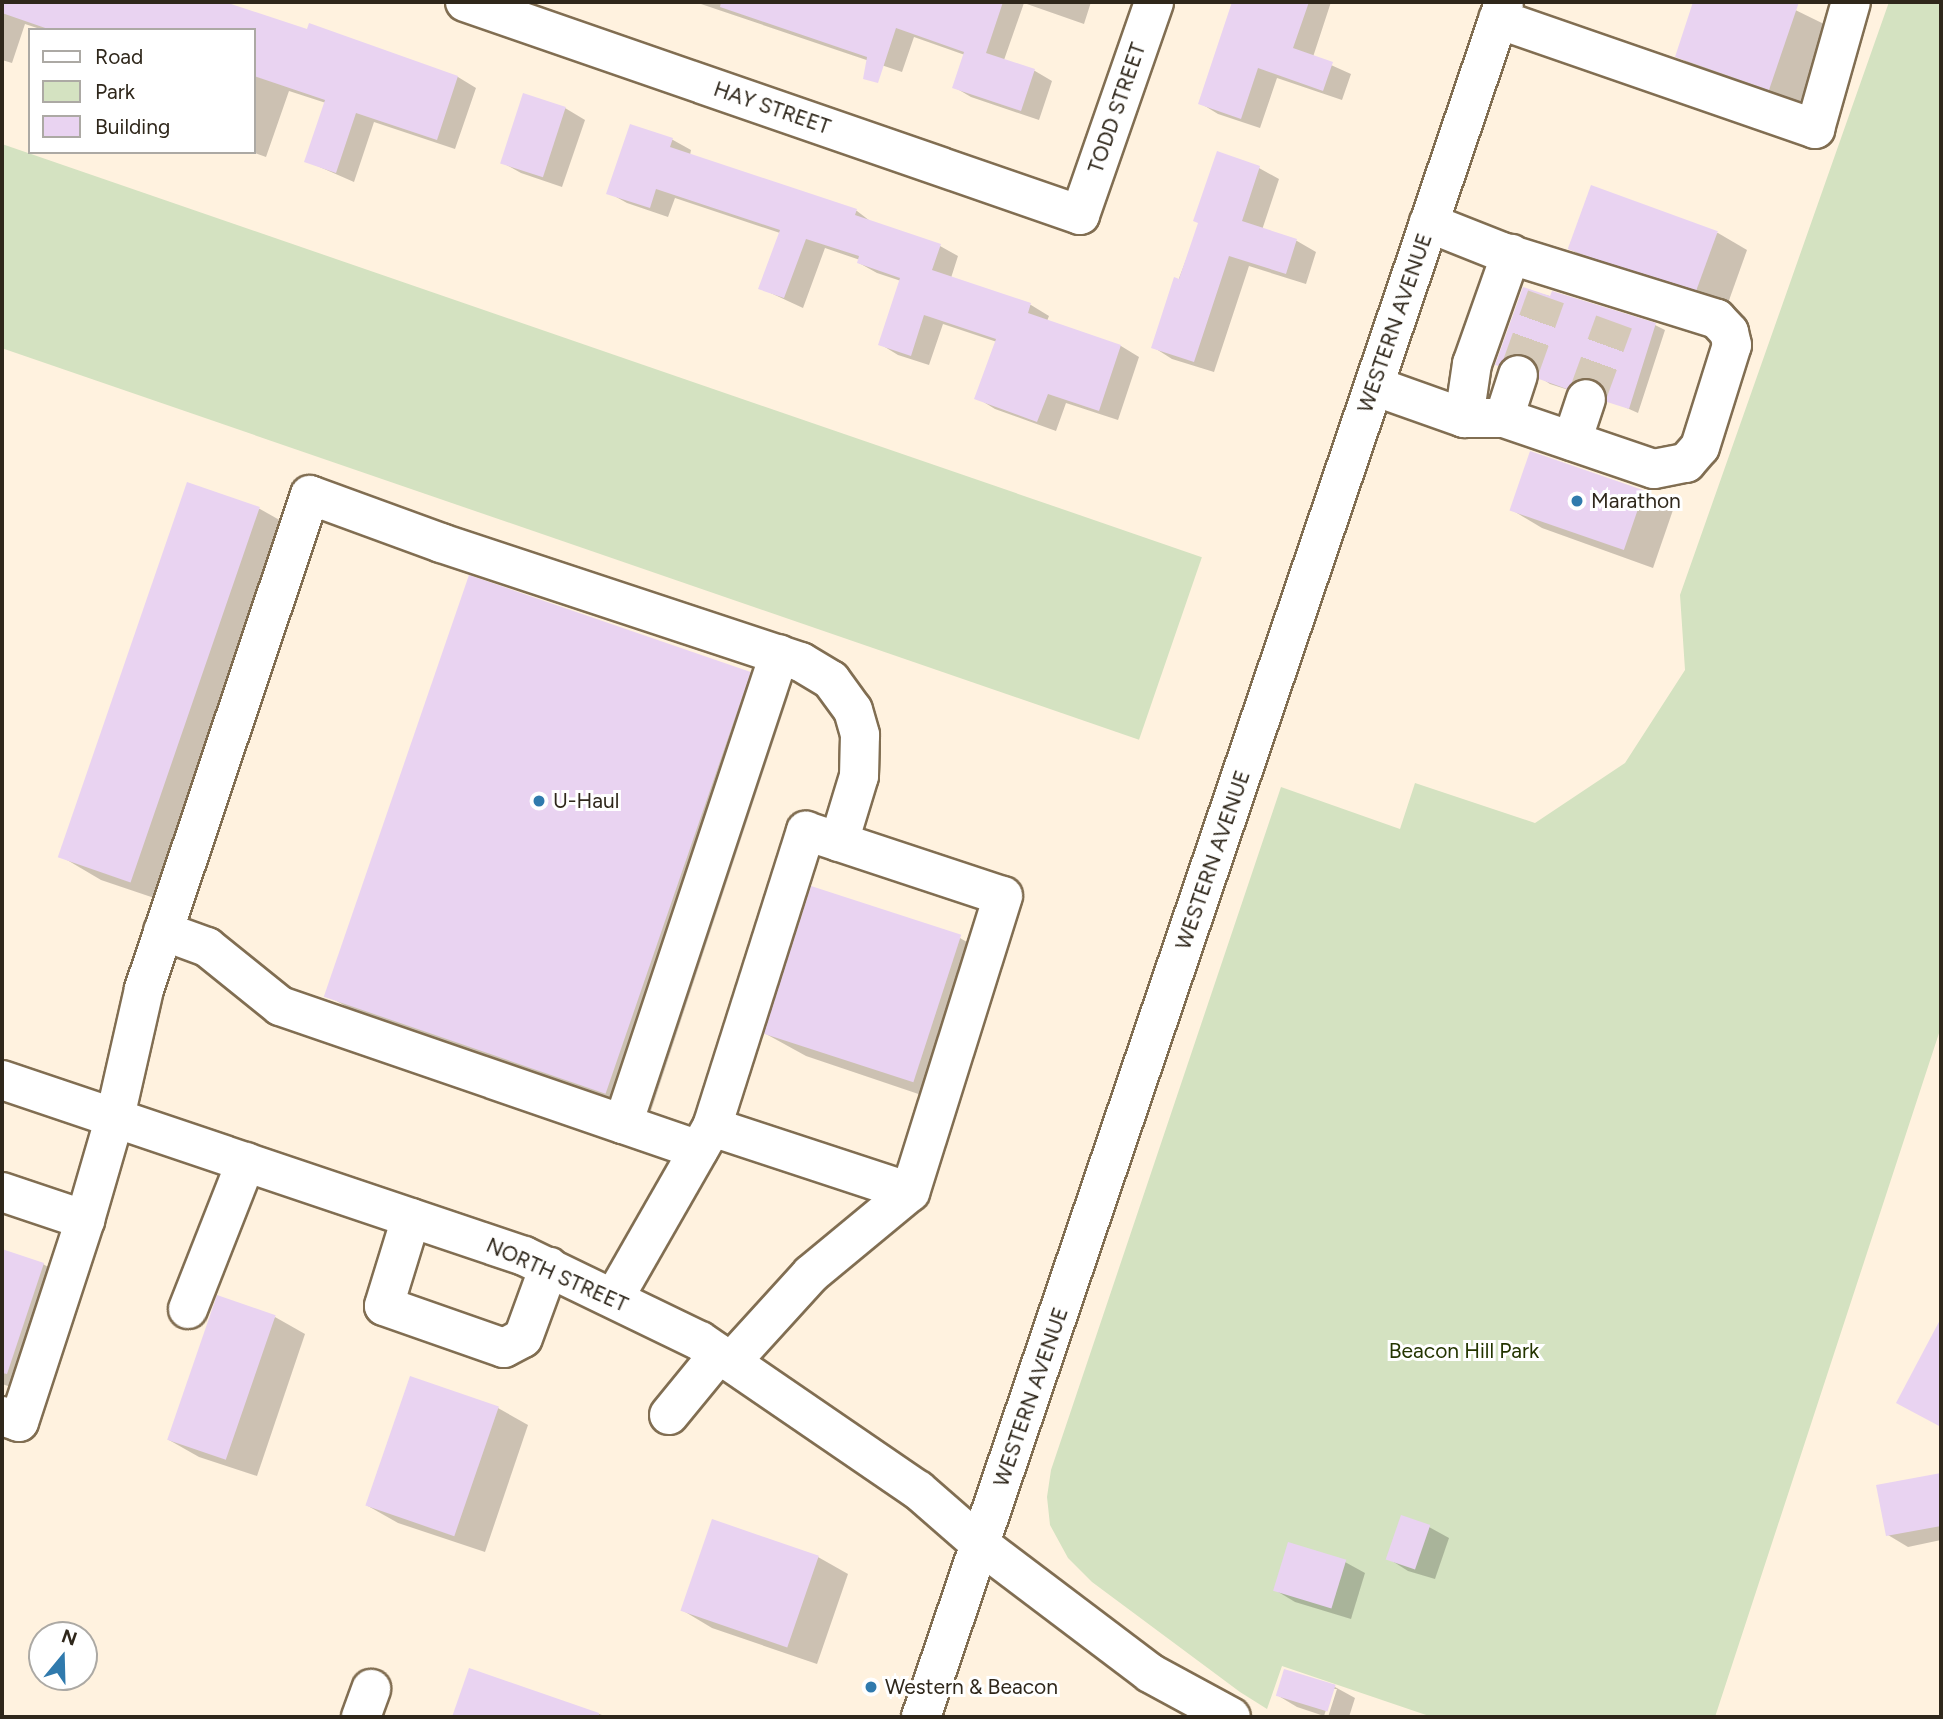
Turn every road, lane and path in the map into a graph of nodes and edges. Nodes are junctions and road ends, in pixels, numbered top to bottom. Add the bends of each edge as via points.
1 (465, 2) edge
2 (1154, 2) edge
3 (1851, 2) edge
4 (1501, 10) edge
5 (1080, 215) joint
6 (1429, 223) junction
7 (1511, 254) junction
8 (1518, 375) tunnel mouth
9 (1374, 386) junction
10 (1586, 399) tunnel mouth
11 (1464, 418) junction
12 (1504, 418) junction
13 (1572, 441) junction
14 (779, 654) junction
15 (839, 842) junction
16 (163, 931) junction
17 (2, 1080) edge
18 (115, 1117) junction
19 (623, 1124) junction
20 (705, 1139) junction
21 (246, 1162) junction
22 (2, 1192) edge
23 (910, 1192) junction
24 (411, 1218) junction
25 (85, 1220) junction
26 (549, 1267) junction
27 (614, 1298) junction
28 (188, 1309) dead end
29 (725, 1358) junction
30 (669, 1415) dead end
31 (2, 1416) edge
32 (981, 1545) junction
33 (1150, 1673) junction
34 (921, 1717) edge
35 (1189, 1717) edge
36 (1231, 1717) edge

1 - 5 street, HAY STREET
2 - 5 street, TODD STREET
3 - 4 street via 1815,129
4 - 6 street, WESTERN AVENUE
6 - 7 street
6 - 9 street, WESTERN AVENUE
7 - 11 street via 1472,364
7 - 13 street via 1551,283 1619,307 1717,319 1729,332 1732,345 1700,447 1685,463 1654,469
8 - 12 street
9 - 11 street
9 - 32 street, WESTERN AVENUE
10 - 13 street
11 - 12 street
12 - 13 street
14 - 15 street via 831,681 853,710 860,735 859,776
14 - 16 street via 310,495
14 - 19 street
15 - 20 street via 806,831
15 - 23 street via 1003,896
16 - 18 street via 144,989
16 - 19 street via 207,947 280,1006
17 - 18 street, NORTH STREET
18 - 21 street, NORTH STREET
18 - 25 street
19 - 20 street
20 - 23 street
20 - 27 street
21 - 24 street, NORTH STREET
21 - 28 street
22 - 25 street
23 - 29 street via 811,1274
24 - 26 street, NORTH STREET
24 - 26 street via 384,1306 504,1348 523,1338
25 - 31 street via 19,1422
26 - 27 street, NORTH STREET
27 - 29 street, NORTH STREET
29 - 30 street
29 - 32 street, NORTH STREET via 918,1490
32 - 33 street, NORTH STREET
32 - 34 street, WESTERN AVENUE
33 - 35 street
33 - 36 street

